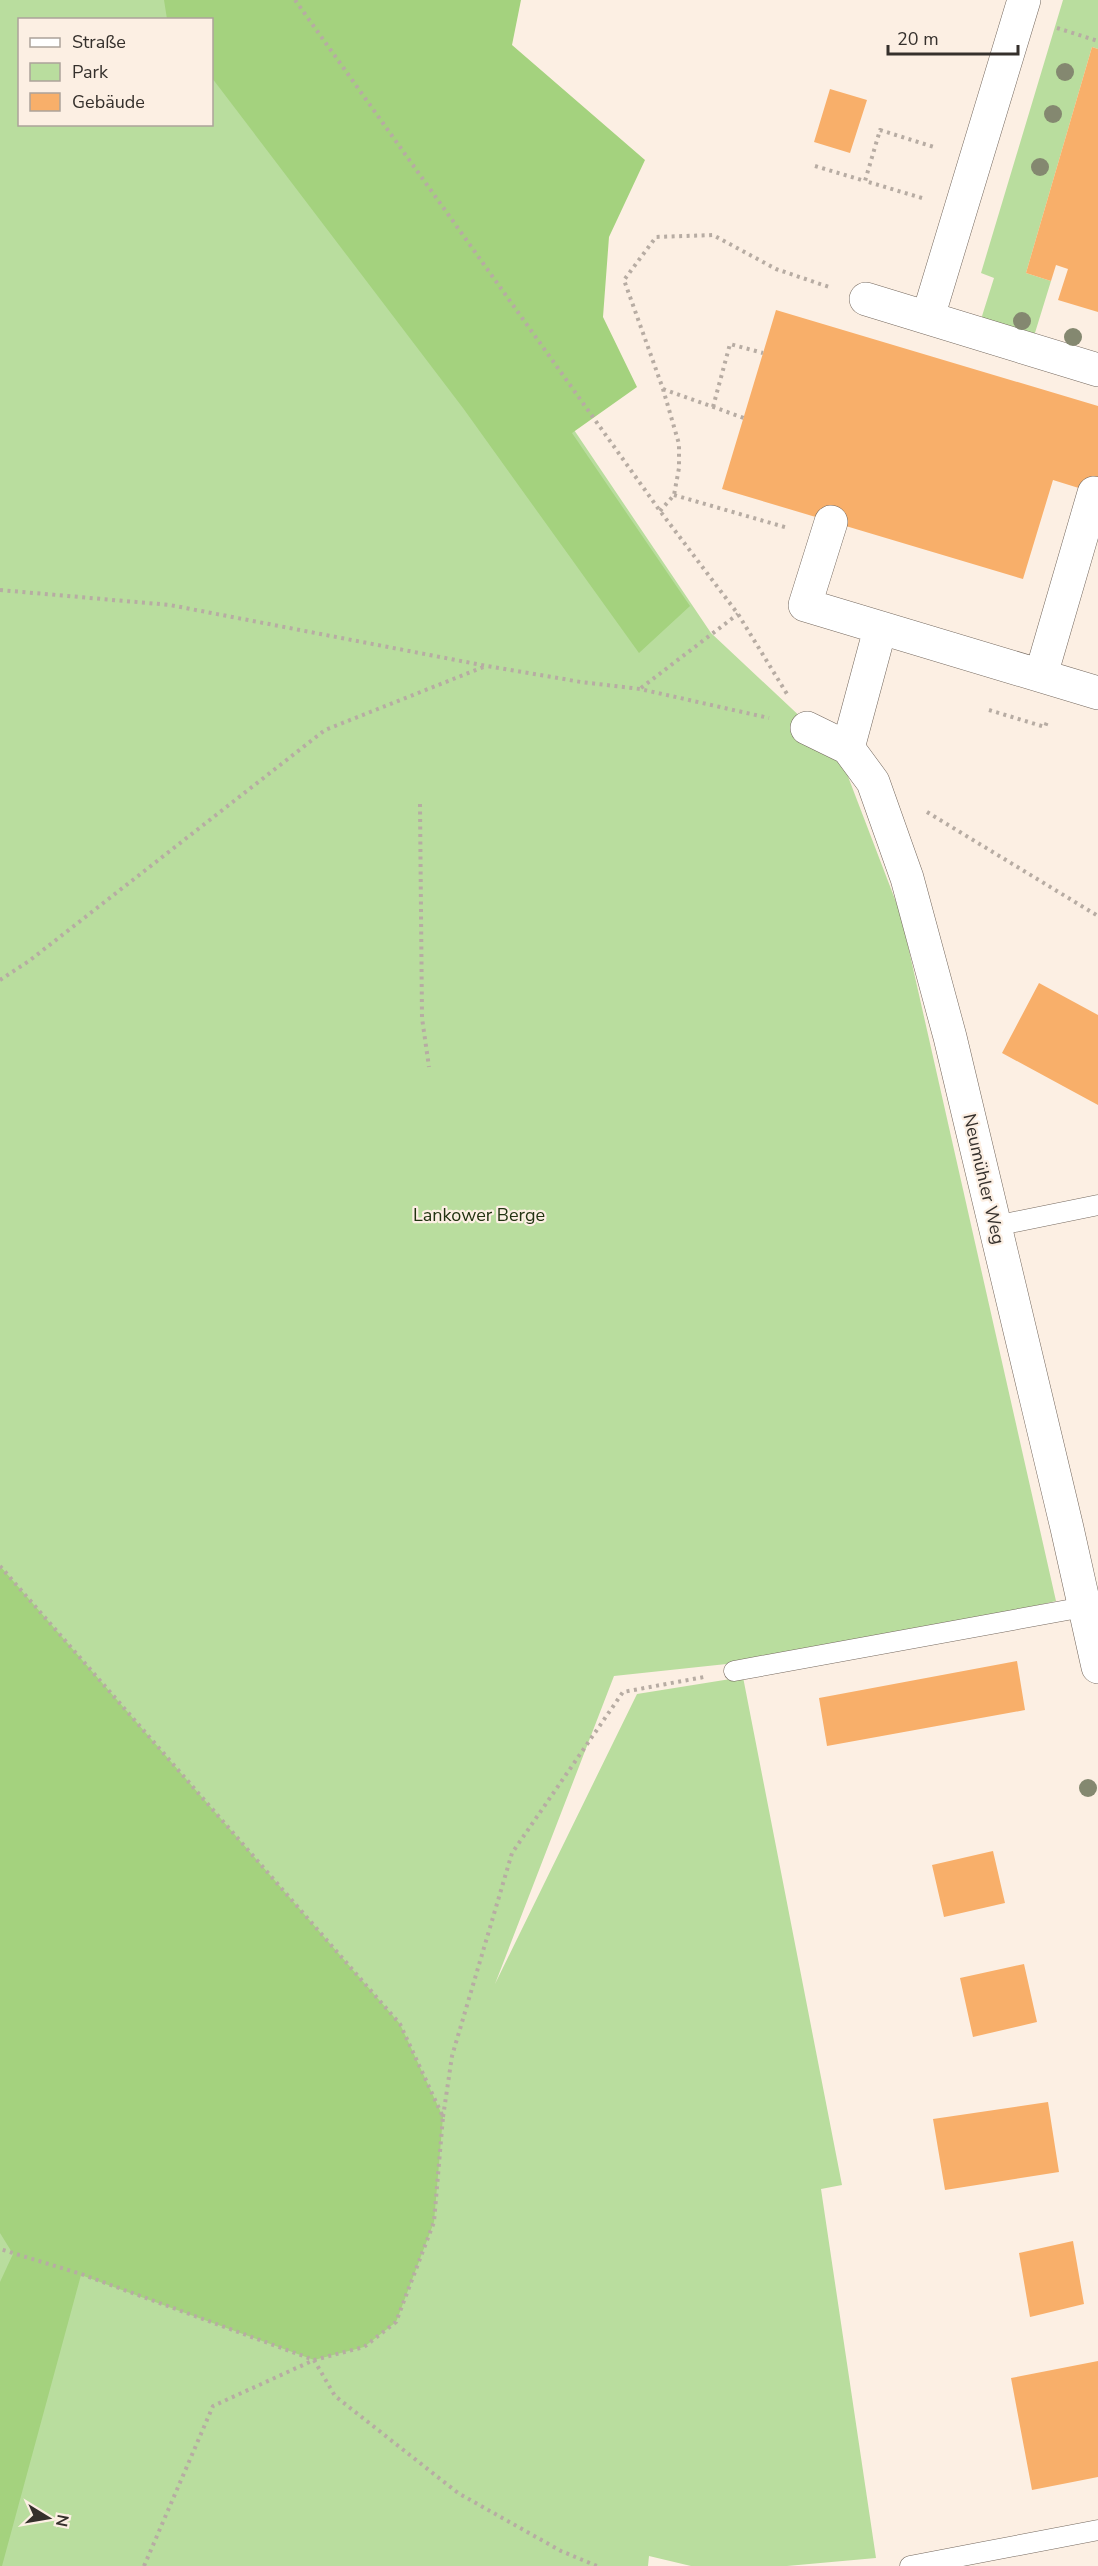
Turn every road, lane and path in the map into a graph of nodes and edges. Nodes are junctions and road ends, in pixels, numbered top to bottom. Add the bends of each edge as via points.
1 (295, 0) edge
2 (1024, 0) edge
3 (975, 160) junction
4 (815, 166) dead end
5 (865, 181) junction
6 (960, 211) junction
7 (866, 300) joint
8 (928, 317) junction
9 (763, 353) dead end
10 (1098, 370) edge
11 (663, 389) junction
12 (713, 407) junction
13 (744, 418) dead end
14 (1094, 493) dead end
15 (674, 495) junction
16 (660, 511) junction
17 (828, 530) joint
18 (0, 590) edge
19 (738, 614) junction
20 (880, 629) junction
21 (487, 666) junction
22 (1041, 675) junction
23 (640, 689) junction
24 (1098, 693) edge
25 (807, 728) junction
26 (848, 748) junction
27 (873, 782) junction
28 (420, 804) dead end
29 (1098, 916) edge
30 (0, 980) edge
31 (429, 1068) dead end
32 (1098, 1205) edge
33 (995, 1226) junction
34 (0, 1566) edge
35 (1084, 1607) junction
36 (1098, 1667) edge
37 (734, 1671) joint
38 (443, 2117) junction
39 (0, 2249) edge
40 (314, 2360) junction
41 (1098, 2530) edge
42 (144, 2566) edge
43 (597, 2566) edge
44 (910, 2566) edge

1 - 16 path
2 - 3 street
3 - 5 path via 880,130
3 - 6 street
4 - 5 path
5 - 6 path
6 - 8 street
7 - 8 street
7 - 11 path via 776,269 714,235 656,237 624,280
8 - 10 street
9 - 12 path via 730,344
11 - 12 path
11 - 15 path via 679,444
12 - 13 path
14 - 22 street
15 - 16 path
15 - 17 path
16 - 19 path
17 - 20 street via 805,605
18 - 21 path via 170,605
19 - 23 path
19 - 25 path
20 - 22 street
20 - 26 street
21 - 23 path
21 - 30 path via 325,730
22 - 24 street
23 - 25 path
25 - 26 street, Neumühler Weg
26 - 27 street, Neumühler Weg
27 - 29 path
27 - 33 street, Neumühler Weg via 910,889
28 - 31 path via 422,1018
32 - 33 lane
33 - 35 street, Neumühler Weg
34 - 38 path via 400,2024
35 - 36 street, Neumühler Weg
35 - 37 lane
37 - 38 path via 624,1692 512,1853 452,2056
38 - 40 path via 434,2222 396,2322 364,2347
39 - 40 path via 81,2274
40 - 42 path via 213,2406
40 - 43 path via 335,2396 458,2493 561,2551
41 - 44 lane

